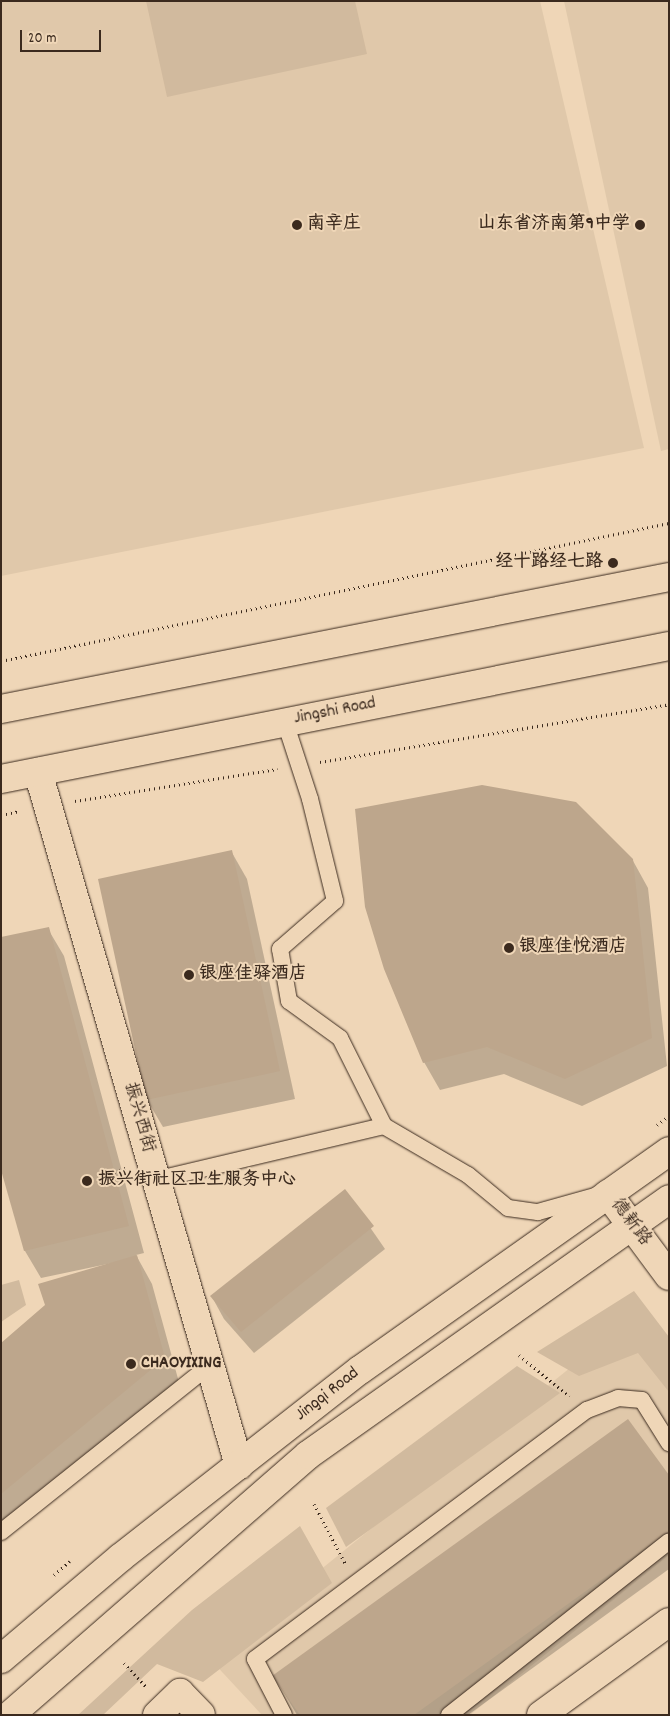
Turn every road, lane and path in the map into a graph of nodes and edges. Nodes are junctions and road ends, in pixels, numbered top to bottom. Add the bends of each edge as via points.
1 (669, 523) edge
2 (669, 577) edge
3 (669, 646) edge
4 (1, 661) edge
5 (669, 704) edge
6 (1, 709) edge
7 (285, 722) junction
8 (300, 766) junction
9 (38, 772) junction
10 (1, 779) edge
11 (48, 805) junction
12 (1, 815) edge
13 (384, 1126) junction
14 (669, 1151) edge
15 (155, 1180) junction
16 (608, 1194) junction
17 (669, 1199) edge
18 (632, 1225) junction
19 (669, 1276) edge
20 (519, 1355) dead end
21 (209, 1366) junction
22 (587, 1410) junction
23 (669, 1443) edge
24 (239, 1465) junction
25 (314, 1504) dead end
26 (1, 1532) edge
27 (669, 1540) edge
28 (355, 1581) junction
29 (669, 1622) edge
30 (1, 1659) edge
31 (124, 1663) dead end
32 (161, 1711) edge
33 (10, 1715) edge
34 (201, 1715) edge
35 (284, 1715) edge
36 (449, 1715) edge
37 (541, 1715) edge

1 - 4 path
2 - 6 main road
3 - 7 main road, Jingshi Road
5 - 8 path
7 - 8 lane
7 - 9 main road, Jingshi Road
8 - 11 path
8 - 13 lane via 335,901 280,948 289,1001 340,1038
9 - 10 main road, Jingshi Road
9 - 11 main road, 振兴西街
11 - 12 path
11 - 15 main road, 振兴西街
13 - 15 lane
13 - 16 lane via 468,1175 508,1208 538,1212 587,1196
14 - 16 main road, Jingqi Road
15 - 21 main road, 振兴西街
16 - 18 main road, 德新路
16 - 24 main road, Jingqi Road via 360,1370
17 - 18 main road, Jingqi Road
18 - 19 main road, 德新路
18 - 33 main road, Jingqi Road via 308,1456
20 - 22 path
21 - 24 main road, 振兴西街
21 - 26 lane
22 - 23 lane via 618,1398 642,1400
22 - 28 lane
24 - 30 main road, Jingqi Road via 120,1558
25 - 28 path
27 - 36 lane
28 - 35 lane via 255,1659
29 - 37 main road
31 - 32 path
32 - 34 main road via 180,1693

